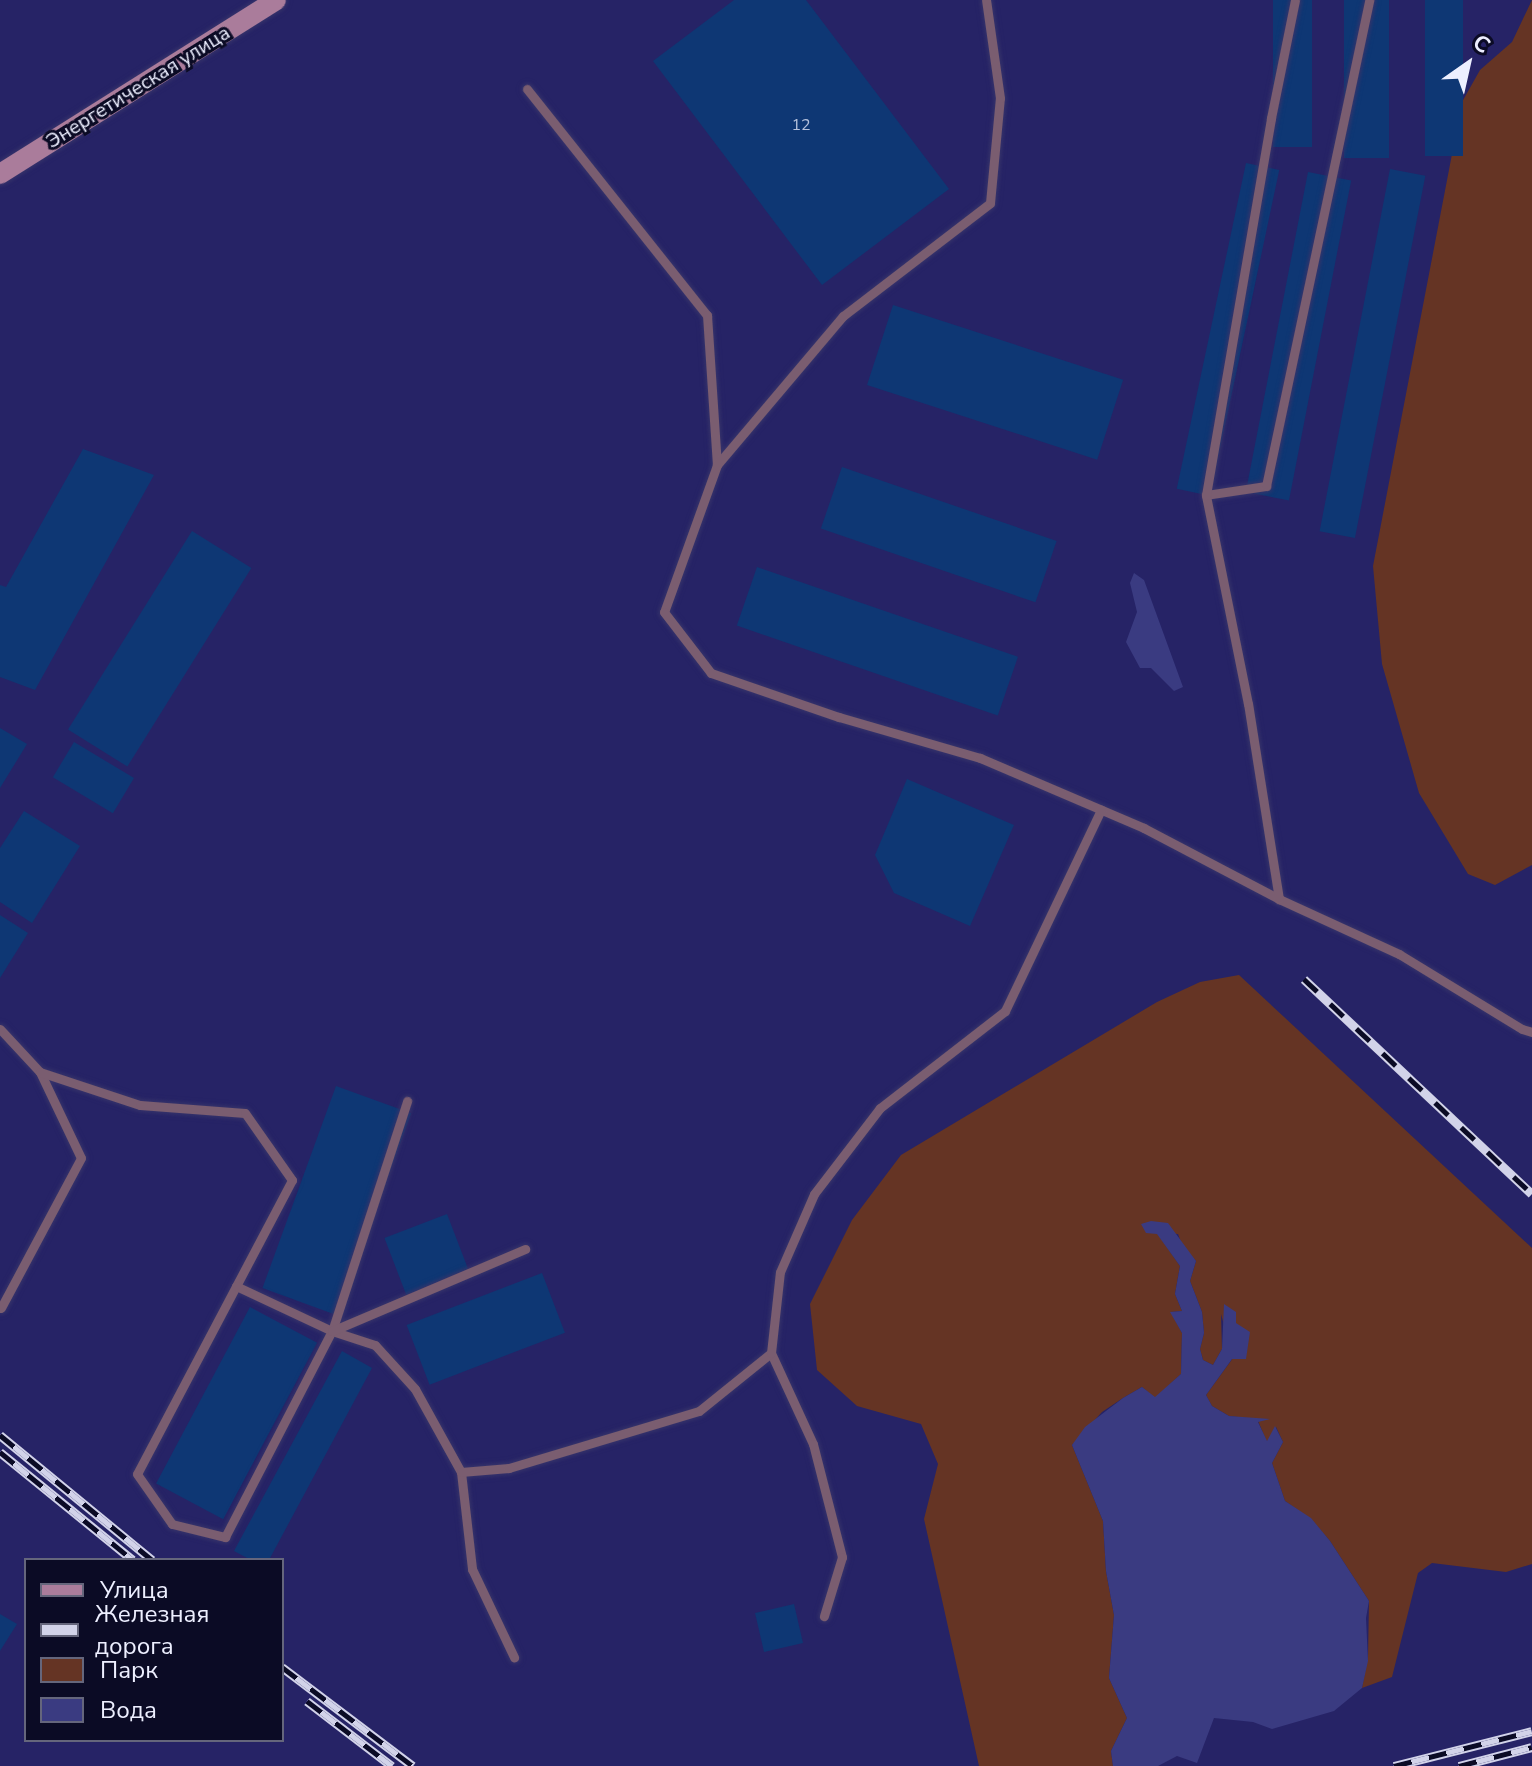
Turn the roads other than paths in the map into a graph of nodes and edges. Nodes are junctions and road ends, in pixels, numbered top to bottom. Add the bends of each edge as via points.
1 (276, 0) edge
2 (986, 0) edge
3 (1295, 0) edge
4 (1369, 0) edge
5 (527, 89) dead end
6 (0, 174) edge
7 (717, 465) junction
8 (1206, 495) junction
9 (1101, 810) junction
10 (1279, 899) junction
11 (0, 1029) edge
12 (1532, 1032) edge
13 (40, 1072) junction
14 (407, 1101) dead end
15 (525, 1249) dead end
16 (236, 1286) junction
17 (1, 1308) edge
18 (332, 1331) junction
19 (771, 1353) junction
20 (461, 1472) junction
21 (824, 1616) dead end
22 (514, 1657) dead end

1 - 6 street, Энергетическая улица
2 - 7 lane via 1000,98 990,203 843,316
3 - 8 lane
4 - 8 lane via 1266,486
5 - 7 lane via 707,315
7 - 9 lane via 664,612 711,673 980,758
8 - 10 lane via 1248,704
9 - 10 lane
9 - 19 lane via 1005,1011 880,1108 814,1194 780,1272
10 - 12 lane via 1399,954
11 - 13 lane
13 - 16 lane via 140,1105 245,1113 292,1180
13 - 17 lane via 81,1158
14 - 18 lane
15 - 18 lane
16 - 18 lane
16 - 18 lane via 137,1474 172,1524 225,1537
18 - 20 lane via 375,1345 415,1389
19 - 20 lane via 699,1411 509,1468
19 - 21 lane via 813,1444 842,1557
20 - 22 lane via 472,1569

